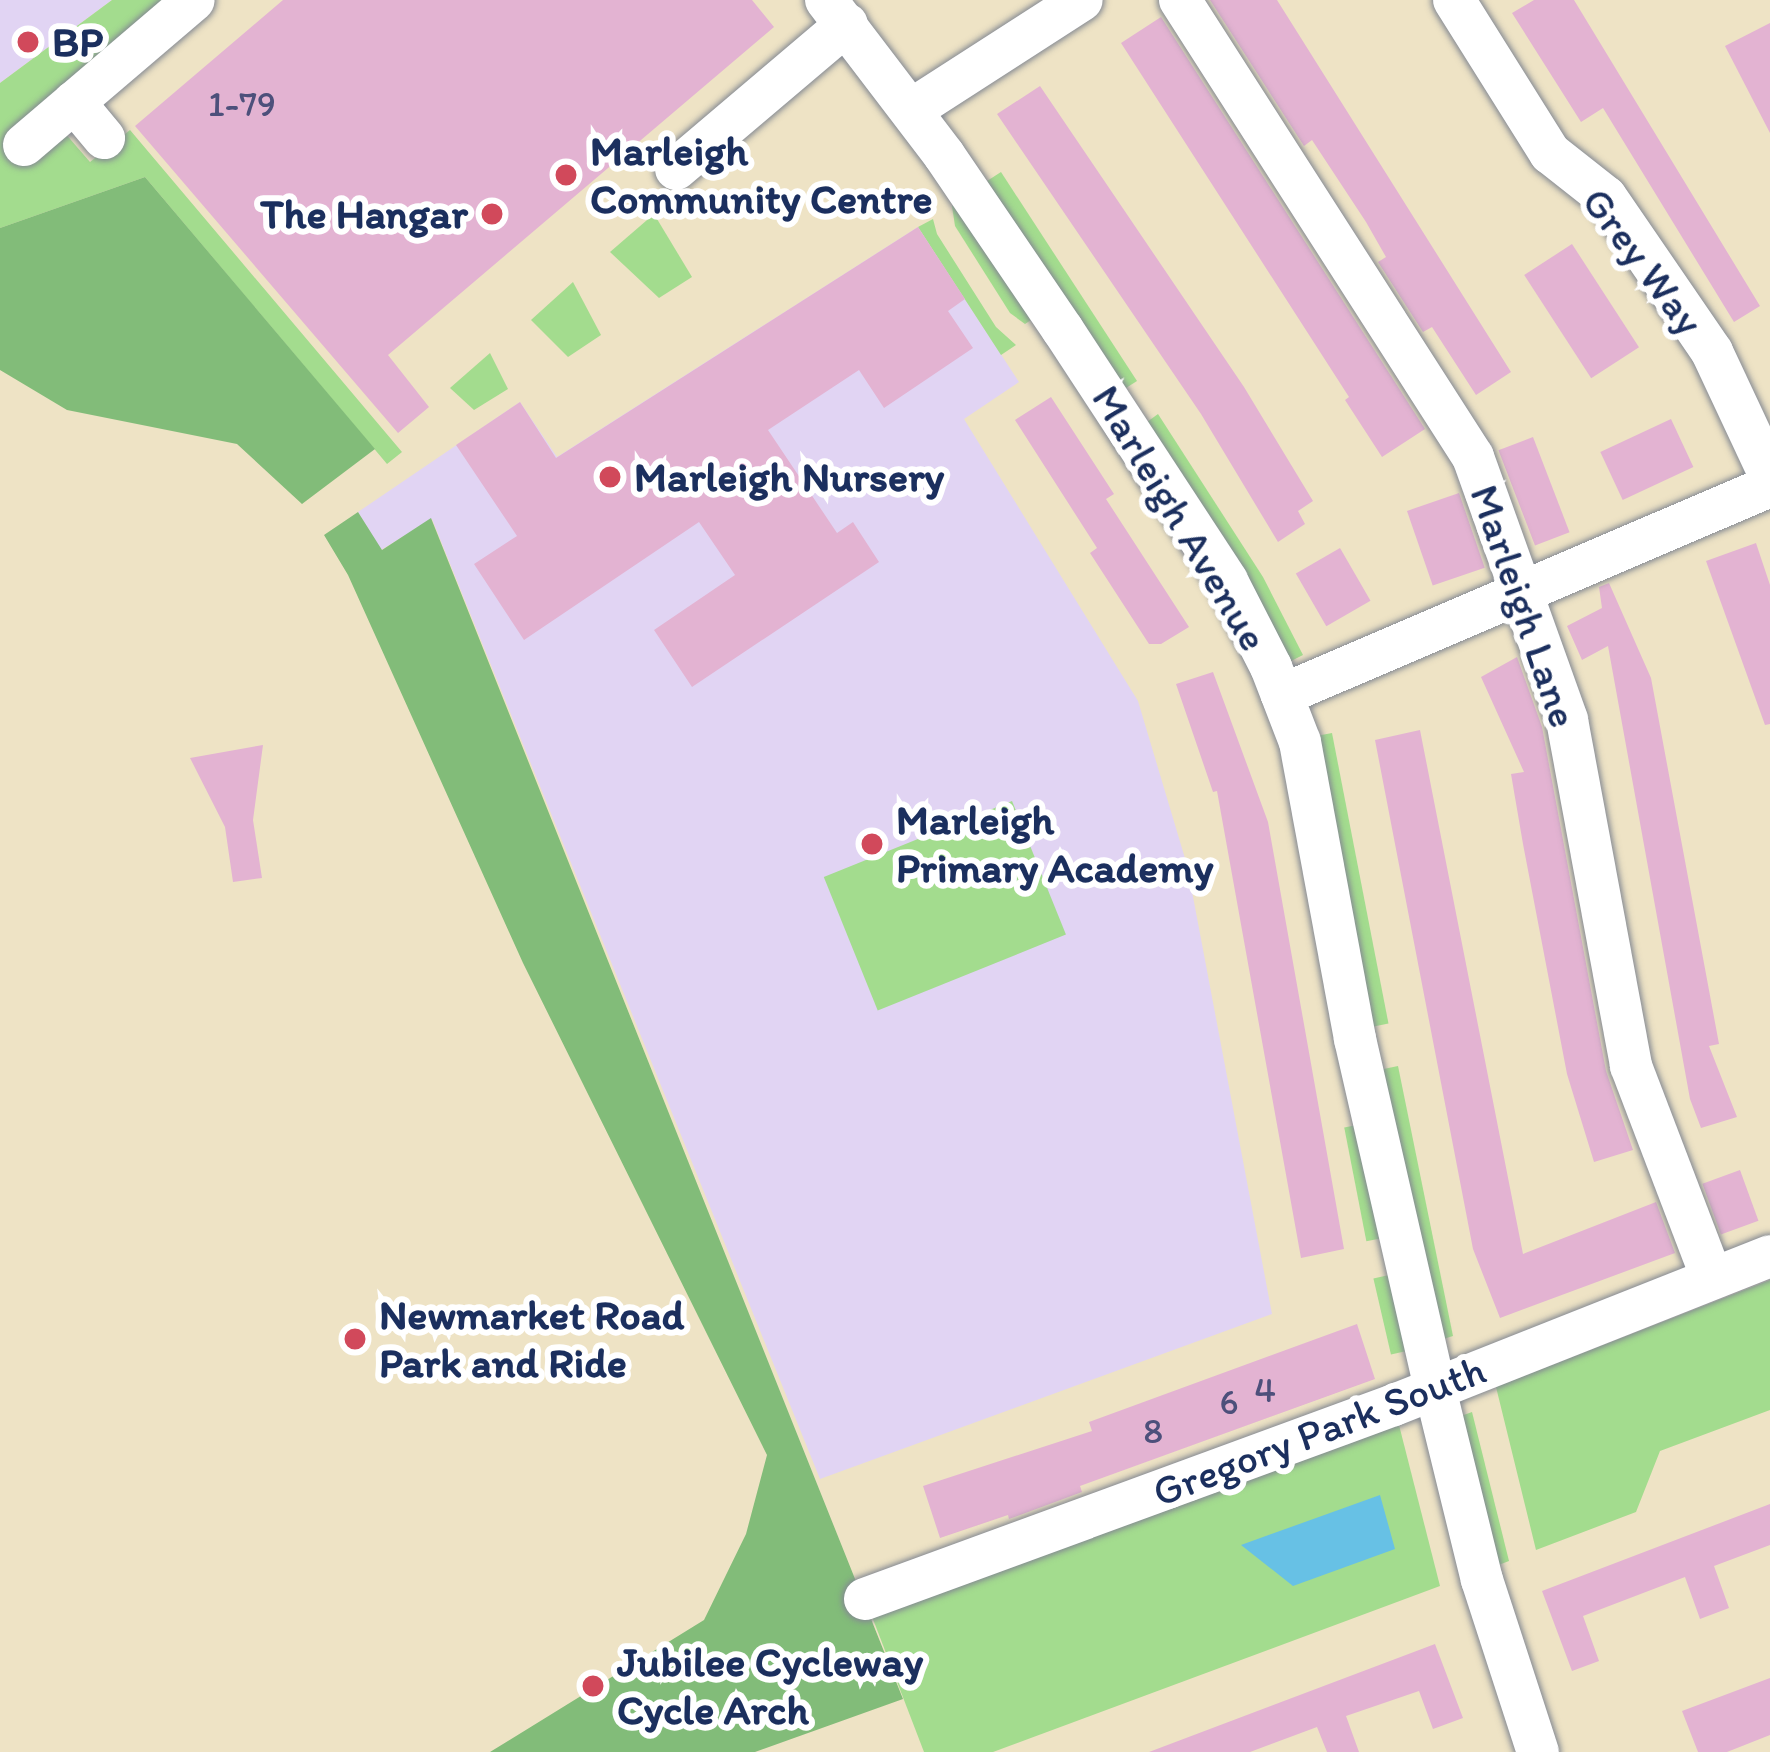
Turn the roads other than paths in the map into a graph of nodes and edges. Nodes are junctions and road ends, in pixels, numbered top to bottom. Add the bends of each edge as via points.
1 (194, 0) edge
2 (1082, 0) edge
3 (1180, 0) edge
4 (1454, 0) edge
5 (837, 12) edge
6 (74, 102) junction
7 (911, 110) junction
8 (104, 138) dead end
9 (24, 145) dead end
10 (676, 170) dead end
11 (1770, 476) edge
12 (1770, 486) edge
13 (1522, 593) junction
14 (1282, 695) junction
15 (1770, 1256) edge
16 (1712, 1278) junction
17 (1435, 1389) junction
18 (865, 1599) dead end
19 (1538, 1752) edge

1 - 6 street
2 - 7 street
3 - 13 street, Marleigh Lane via 1472,457
4 - 11 street, Grey Way via 1550,153 1606,197 1712,352
5 - 7 street, Marleigh Avenue
5 - 10 street
6 - 8 street
6 - 9 street
7 - 14 street, Marleigh Avenue via 1227,581
12 - 13 street
13 - 14 street
13 - 16 street, Marleigh Lane via 1568,721 1631,1066
14 - 17 street, Marleigh Avenue via 1300,742 1354,1039
15 - 16 street, Gregory Park South
16 - 17 street, Gregory Park South
17 - 18 street, Gregory Park South
17 - 19 street, Marleigh Avenue via 1484,1586

